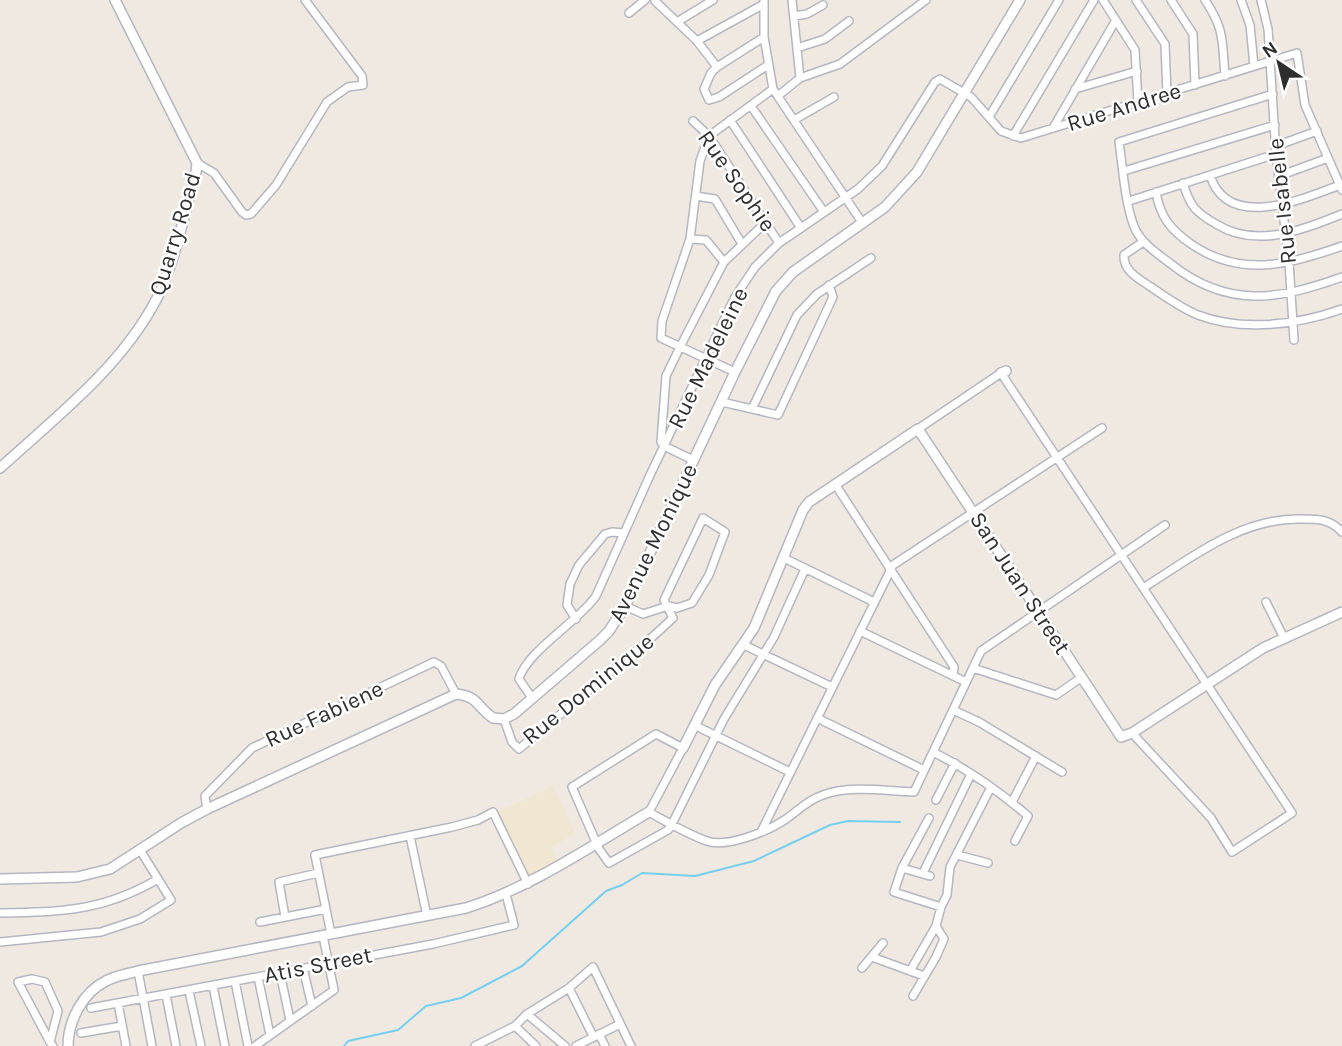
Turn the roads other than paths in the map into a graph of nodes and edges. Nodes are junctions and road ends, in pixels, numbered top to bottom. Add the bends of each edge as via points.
1 (115, 0) edge
2 (304, 0) edge
3 (646, 0) edge
4 (656, 0) edge
5 (713, 0) edge
6 (792, 0) edge
7 (926, 0) edge
8 (1020, 0) edge
9 (1059, 0) edge
10 (1094, 0) edge
11 (1103, 0) edge
12 (1136, 0) edge
13 (1171, 0) edge
14 (1205, 0) edge
15 (1241, 0) edge
16 (1261, 0) edge
17 (764, 2) edge
18 (823, 5) dead end
19 (629, 13) dead end
20 (794, 16) junction
21 (1116, 20) junction
22 (849, 21) dead end
23 (677, 22) junction
24 (764, 37) junction
25 (697, 41) junction
26 (797, 48) junction
27 (1270, 61) junction
28 (768, 65) junction
29 (1254, 66) junction
30 (717, 67) junction
31 (1137, 71) junction
32 (1225, 76) junction
33 (800, 78) junction
34 (1195, 85) junction
35 (1075, 89) junction
36 (775, 92) junction
37 (965, 93) junction
38 (1167, 94) junction
39 (1273, 94) junction
40 (834, 97) dead end
41 (1138, 102) junction
42 (751, 106) junction
43 (989, 117) junction
44 (730, 120) junction
45 (693, 121) dead end
46 (794, 121) junction
47 (1275, 125) junction
48 (1053, 128) junction
49 (1317, 131) junction
50 (709, 136) junction
51 (1013, 136) junction
52 (1276, 150) junction
53 (1328, 158) junction
54 (197, 163) junction
55 (1124, 171) junction
56 (1210, 175) junction
57 (1279, 176) junction
58 (1183, 183) junction
59 (1341, 187) edge
60 (1156, 192) junction
61 (696, 196) junction
62 (845, 198) junction
63 (1129, 201) junction
64 (1282, 205) junction
65 (824, 212) junction
66 (1342, 214) edge
67 (766, 222) junction
68 (863, 224) junction
69 (801, 228) junction
70 (1286, 234) junction
71 (690, 239) junction
72 (1143, 242) junction
73 (779, 243) junction
74 (742, 244) junction
75 (1342, 246) edge
76 (871, 258) dead end
77 (724, 262) junction
78 (1289, 262) junction
79 (1342, 277) edge
80 (829, 285) junction
81 (1291, 293) junction
82 (1342, 309) edge
83 (1293, 322) junction
84 (1294, 340) dead end
85 (680, 347) junction
86 (707, 359) junction
87 (735, 372) junction
88 (722, 402) junction
89 (752, 410) junction
90 (1102, 428) dead end
91 (918, 429) junction
92 (664, 446) junction
93 (1057, 457) junction
94 (693, 460) junction
95 (0, 468) edge
96 (835, 484) junction
97 (973, 512) junction
98 (1165, 525) dead end
99 (1342, 532) edge
100 (623, 533) junction
101 (1121, 555) junction
102 (784, 558) junction
103 (806, 569) junction
104 (890, 569) junction
105 (1143, 589) junction
106 (874, 602) junction
107 (1266, 602) dead end
108 (625, 606) junction
109 (668, 606) junction
110 (1039, 611) junction
111 (1342, 612) edge
112 (576, 619) junction
113 (860, 631) junction
114 (1284, 638) junction
115 (744, 645) junction
116 (764, 654) junction
117 (973, 668) junction
118 (953, 676) junction
119 (1082, 677) junction
120 (966, 682) junction
121 (1207, 684) junction
122 (832, 687) junction
123 (456, 694) junction
124 (532, 698) junction
125 (953, 710) junction
126 (817, 718) junction
127 (504, 719) junction
128 (694, 725) junction
129 (1132, 733) junction
130 (716, 736) junction
131 (683, 748) junction
132 (933, 752) junction
133 (1036, 756) junction
134 (955, 763) junction
135 (924, 770) junction
136 (790, 772) junction
137 (1062, 772) dead end
138 (971, 775) junction
139 (990, 787) junction
140 (936, 800) dead end
141 (1012, 802) junction
142 (207, 810) junction
143 (649, 812) junction
144 (929, 818) dead end
145 (672, 824) junction
146 (761, 832) junction
147 (410, 836) junction
148 (1015, 841) dead end
149 (596, 843) junction
150 (140, 850) junction
151 (957, 855) junction
152 (988, 863) dead end
153 (902, 867) junction
154 (318, 873) junction
155 (0, 878) edge
156 (158, 879) junction
157 (528, 884) junction
158 (506, 894) junction
159 (941, 907) junction
160 (326, 909) junction
161 (0, 913) edge
162 (427, 916) junction
163 (285, 917) junction
164 (260, 922) dead end
165 (936, 926) junction
166 (327, 935) junction
167 (0, 942) edge
168 (883, 943) dead end
169 (872, 957) junction
170 (329, 963) junction
171 (303, 968) junction
172 (862, 968) dead end
173 (138, 971) junction
174 (910, 971) junction
175 (280, 973) junction
176 (924, 976) junction
177 (258, 977) junction
178 (235, 981) junction
179 (213, 986) junction
180 (569, 988) junction
181 (189, 991) junction
182 (166, 995) junction
183 (913, 996) dead end
184 (143, 999) junction
185 (118, 1003) junction
186 (312, 1006) junction
187 (91, 1008) dead end
188 (527, 1014) junction
189 (290, 1020) junction
190 (620, 1024) junction
191 (122, 1026) junction
192 (515, 1026) junction
193 (81, 1033) dead end
194 (270, 1035) junction
195 (596, 1035) junction
196 (51, 1044) edge
197 (68, 1046) edge
198 (126, 1046) edge
199 (152, 1046) edge
200 (176, 1046) edge
201 (201, 1046) edge
202 (225, 1046) edge
203 (248, 1046) edge
204 (255, 1046) edge
205 (475, 1046) edge
206 (536, 1046) edge
207 (565, 1046) edge
208 (576, 1046) edge
209 (605, 1046) edge
210 (631, 1046) edge

1 - 54 street, Quarry Road
2 - 54 street via 362,76 363,85 348,87 327,102 276,185 251,214 242,212 214,173
3 - 4 street
3 - 19 street
4 - 23 street
5 - 23 street
6 - 20 street
7 - 33 street via 840,64
8 - 37 street, Avenue Monique
9 - 43 street
10 - 51 street
11 - 21 street
12 - 38 street via 1165,44
13 - 34 street via 1193,34
14 - 32 street via 1219,21
15 - 29 street via 1250,25
16 - 27 street, Rue Isabelle
17 - 24 street
17 - 25 street
18 - 20 street
20 - 26 street
21 - 31 street via 1135,50
21 - 35 street
22 - 26 street via 825,39
23 - 25 street
24 - 28 street
24 - 30 street
25 - 30 street
26 - 33 street
27 - 29 street, Rue Andree
27 - 39 street, Rue Isabelle
27 - 49 street, Rue Andree via 1297,53 1306,105
28 - 30 street via 709,100 704,89
28 - 36 street
29 - 32 street, Rue Andree
31 - 35 street
31 - 41 street
32 - 34 street, Rue Andree
33 - 36 street
34 - 38 street, Rue Andree
35 - 48 street
36 - 42 street
36 - 46 street
37 - 43 street
37 - 62 street, Rue Madeleine via 940,79 935,82 890,156
37 - 68 street, Avenue Monique via 916,172
38 - 41 street, Rue Andree
39 - 47 street, Rue Isabelle
39 - 55 street via 1119,142
40 - 46 street
41 - 48 street, Rue Andree
42 - 44 street
42 - 65 street
43 - 51 street via 1001,131
44 - 50 street
44 - 69 street
45 - 50 street, Rue Sophie
46 - 62 street
47 - 52 street, Rue Isabelle
47 - 55 street
48 - 51 street, Rue Andree via 1021,138
49 - 52 street
49 - 53 street
50 - 61 street via 700,161
50 - 67 street, Rue Sophie
52 - 56 street
52 - 57 street, Rue Isabelle
53 - 57 street
53 - 59 street
54 - 95 street, Quarry Road via 157,299 96,379
55 - 63 street
56 - 58 street
56 - 64 street via 1213,187 1238,205
57 - 64 street, Rue Isabelle
58 - 60 street
58 - 70 street via 1195,210 1223,229 1255,237
59 - 64 street
60 - 63 street
60 - 78 street via 1164,219 1204,252 1247,266
61 - 71 street
61 - 74 street via 715,199
62 - 65 street, Rue Madeleine
62 - 68 street
63 - 72 street via 1132,221
64 - 70 street, Rue Isabelle
65 - 69 street, Rue Madeleine
66 - 70 street
67 - 73 street, Rue Sophie
67 - 74 street
68 - 87 street, Avenue Monique via 786,280
69 - 73 street, Rue Madeleine
70 - 78 street, Rue Isabelle
71 - 77 street via 706,240
71 - 85 street via 662,321 661,338
72 - 81 street via 1185,275 1220,291 1255,296
72 - 83 street via 1124,256 1127,268 1182,308 1223,323
73 - 86 street, Rue Madeleine via 735,297
74 - 77 street
75 - 78 street
76 - 80 street
77 - 85 street
78 - 81 street, Rue Isabelle
79 - 81 street
80 - 89 street via 797,315
80 - 89 street via 833,297 778,415
81 - 83 street, Rue Isabelle
82 - 83 street
83 - 84 street, Rue Isabelle
85 - 86 street
85 - 92 street via 666,376 660,437
86 - 87 street
86 - 92 street, Rue Madeleine
87 - 88 street, Avenue Monique
88 - 89 street
88 - 94 street, Avenue Monique
90 - 93 street
91 - 93 street via 1003,372
91 - 96 street
91 - 97 street, San Juan Street
92 - 94 street
92 - 100 street, Rue Madeleine
93 - 97 street
93 - 101 street
94 - 108 street, Avenue Monique
96 - 102 street via 803,510
96 - 104 street
97 - 104 street
97 - 110 street, San Juan Street
98 - 101 street
99 - 105 street via 1324,519 1263,522 1231,535
100 - 112 street, Rue Madeleine via 596,596
100 - 112 street via 605,534 572,577 567,605
101 - 105 street
101 - 110 street
102 - 103 street
102 - 115 street
103 - 106 street
103 - 116 street
104 - 106 street
104 - 118 street via 954,667
105 - 121 street
106 - 113 street
107 - 114 street
108 - 109 street via 643,614
108 - 124 street, Avenue Monique via 609,631
109 - 109 street via 664,600 703,518 725,532 709,575 692,603
109 - 127 street, Rue Dominique via 673,618 519,749 512,743
110 - 117 street via 981,651
110 - 119 street, San Juan Street
111 - 114 street
112 - 124 street, Rue Madeleine via 540,649 521,673 519,679
113 - 118 street
113 - 122 street
114 - 121 street
115 - 116 street
115 - 128 street
116 - 122 street
116 - 130 street
117 - 119 street via 1056,695
117 - 120 street
118 - 120 street
119 - 129 street, San Juan Street via 1121,737
120 - 125 street
121 - 129 street
121 - 129 street via 1292,813 1232,852 1211,818
122 - 126 street
123 - 127 street via 475,699 493,718
123 - 142 street
123 - 142 street, Rue Fabiene via 434,662 253,748 205,796
124 - 127 street, Avenue Monique
125 - 132 street
125 - 133 street
126 - 135 street
126 - 136 street
128 - 130 street
128 - 131 street
130 - 136 street
130 - 145 street
131 - 143 street
131 - 149 street via 656,734 572,787
132 - 134 street
132 - 135 street
133 - 137 street
133 - 141 street
134 - 138 street
134 - 140 street
135 - 146 street via 914,792 825,793
136 - 146 street
138 - 139 street
138 - 153 street via 926,875
139 - 141 street
139 - 151 street
141 - 148 street via 1028,816
142 - 150 street
143 - 145 street
143 - 149 street
144 - 153 street
145 - 146 street via 709,842
145 - 149 street via 609,863
147 - 154 street via 315,855
147 - 157 street via 475,821 493,812
147 - 162 street
149 - 157 street
150 - 155 street via 110,869 86,876
150 - 156 street
151 - 152 street
151 - 159 street
153 - 159 street via 894,892
154 - 160 street
154 - 163 street via 279,882
156 - 161 street via 107,904 68,911
156 - 167 street via 171,900 141,919 101,932
157 - 158 street
158 - 162 street
158 - 170 street, Atis Street via 514,925
159 - 165 street
160 - 163 street
160 - 166 street
162 - 166 street
163 - 164 street
165 - 174 street
165 - 176 street via 944,939
166 - 170 street
166 - 173 street
168 - 169 street
169 - 172 street
169 - 174 street
170 - 171 street, Atis Street
170 - 186 street via 334,990
171 - 175 street, Atis Street
171 - 186 street
173 - 184 street
173 - 197 street via 95,988 72,1022
174 - 176 street
175 - 177 street, Atis Street
175 - 189 street
176 - 183 street
177 - 178 street, Atis Street
177 - 194 street
178 - 179 street, Atis Street
178 - 203 street
179 - 181 street, Atis Street
179 - 202 street
180 - 188 street
180 - 190 street via 593,967
180 - 195 street
181 - 182 street, Atis Street
181 - 201 street
182 - 184 street, Atis Street
182 - 200 street
184 - 185 street, Atis Street
184 - 199 street
185 - 187 street, Atis Street
185 - 191 street
186 - 189 street
188 - 192 street
188 - 207 street
189 - 194 street
190 - 195 street
190 - 210 street
191 - 193 street
191 - 198 street
192 - 205 street
192 - 206 street
194 - 204 street
195 - 208 street
195 - 209 street
196 - 196 street via 25,994 18,982 45,982 58,1010

